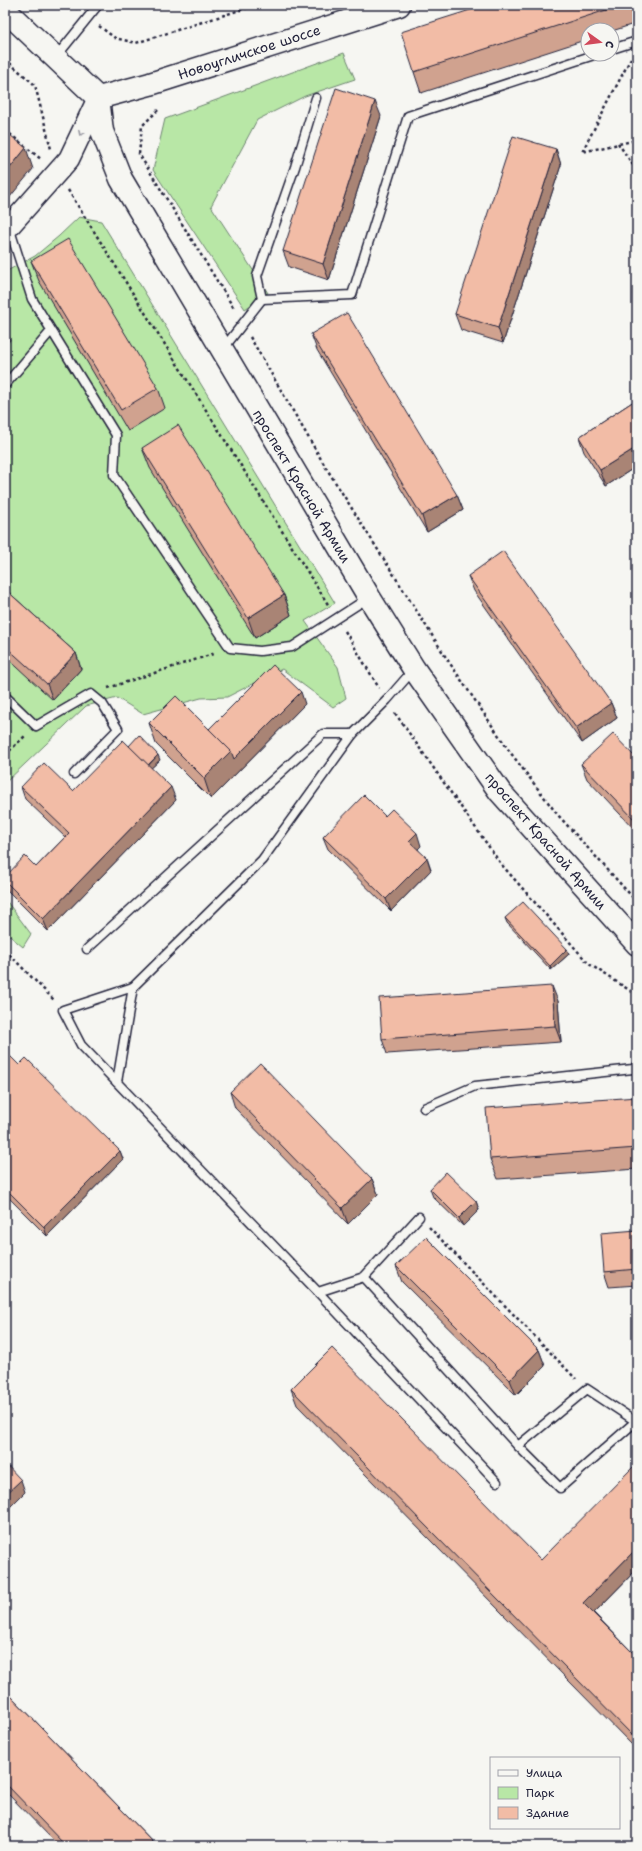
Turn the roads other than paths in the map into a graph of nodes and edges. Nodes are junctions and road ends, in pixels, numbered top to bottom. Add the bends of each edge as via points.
1 (98, 5) edge
2 (399, 5) edge
3 (5, 10) edge
4 (637, 41) edge
5 (620, 46) edge
6 (56, 58) junction
7 (580, 60) edge
8 (98, 98) junction
9 (316, 98) dead end
10 (7, 229) edge
11 (262, 299) junction
12 (51, 331) junction
13 (222, 351) junction
14 (5, 385) edge
15 (369, 597) junction
16 (414, 669) junction
17 (5, 696) edge
18 (353, 734) junction
19 (74, 774) dead end
20 (637, 944) edge
21 (87, 949) dead end
22 (133, 987) junction
23 (637, 1066) edge
24 (117, 1082) junction
25 (424, 1108) dead end
26 (419, 1217) road end
27 (364, 1277) junction
28 (318, 1292) junction
29 (636, 1422) edge
30 (518, 1446) junction
31 (497, 1482) dead end

1 - 6 lane
2 - 8 main road, Новоугличское шоссе
3 - 6 main road
4 - 5 lane
6 - 8 main road
7 - 11 lane via 408,116 352,295
8 -> 10 street via 69,159
8 - 13 main road, проспект Красной Армии via 102,131 121,179
9 - 11 lane via 257,276
10 - 12 lane via 32,299
11 - 13 lane
12 - 14 lane
12 - 15 lane via 116,435 114,475 230,648 260,651 292,647
13 - 15 main road, проспект Красной Армии
15 - 16 main road, проспект Красной Армии
16 - 18 lane
16 - 20 main road, проспект Красной Армии via 500,792
17 - 19 lane via 36,726 91,694 102,703 118,729
18 - 21 lane via 323,734
18 - 22 lane via 262,860
22 - 24 lane
22 - 24 lane via 63,1010 81,1045
23 - 25 lane via 475,1086
24 - 28 lane
26 - 27 lane
27 - 28 lane
27 - 30 lane
28 - 31 lane
29 - 30 lane via 587,1389
29 - 30 lane via 560,1488

